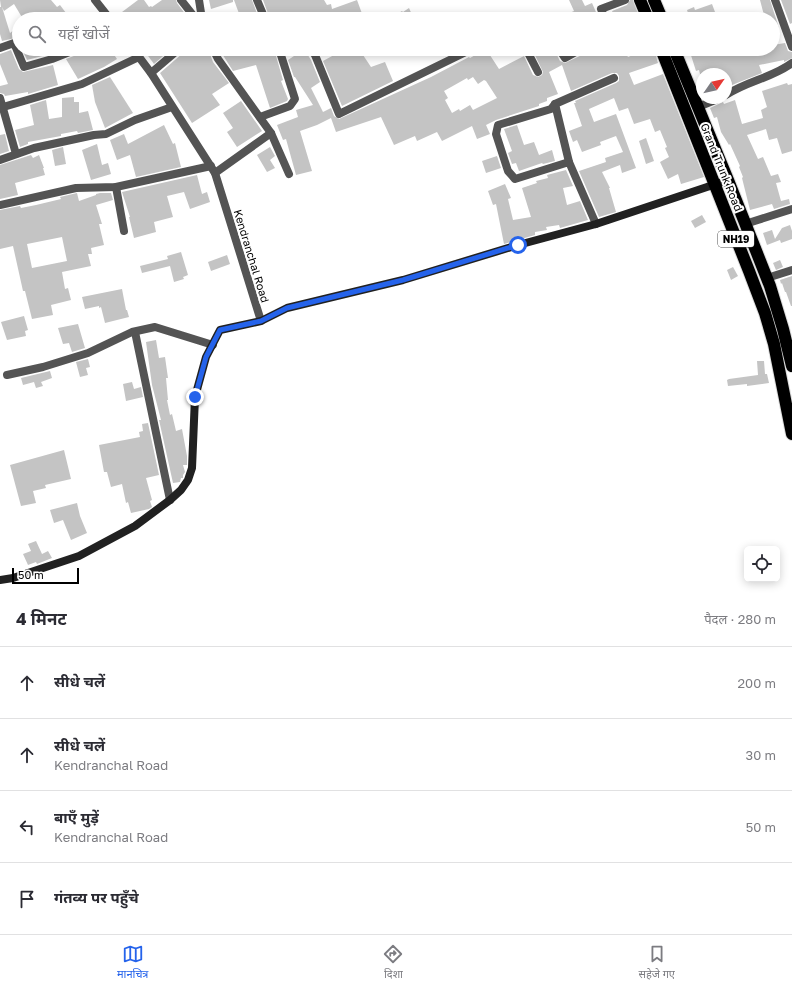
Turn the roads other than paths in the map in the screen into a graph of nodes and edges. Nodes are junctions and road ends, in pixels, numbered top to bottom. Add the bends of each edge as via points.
1 (95, 0) edge
2 (182, 0) edge
3 (199, 0) edge
4 (256, 0) edge
5 (625, 0) edge
6 (640, 0) edge
7 (654, 0) edge
8 (775, 0) edge
9 (104, 12) edge
10 (191, 12) edge
11 (201, 12) edge
12 (262, 12) edge
13 (602, 12) edge
14 (645, 12) edge
15 (659, 12) edge
16 (779, 12) edge
17 (780, 14) edge
18 (12, 44) edge
19 (792, 47) edge
20 (0, 48) edge
21 (19, 56) edge
22 (60, 56) edge
23 (171, 56) edge
24 (216, 56) edge
25 (281, 56) edge
26 (315, 56) edge
27 (458, 56) edge
28 (530, 56) edge
29 (664, 56) edge
30 (677, 56) edge
31 (139, 58) joint
32 (792, 63) edge
33 (538, 72) dead end
34 (151, 73) junction
35 (614, 78) dead end
36 (732, 91) edge
37 (0, 98) edge
38 (555, 104) junction
39 (705, 104) edge
40 (172, 107) junction
41 (698, 107) junction
42 (1, 108) edge
43 (260, 117) junction
44 (271, 133) junction
45 (16, 154) junction
46 (0, 160) edge
47 (570, 162) junction
48 (213, 170) junction
49 (289, 174) dead end
50 (728, 180) junction
51 (714, 184) junction
52 (116, 187) junction
53 (0, 205) edge
54 (792, 209) edge
55 (596, 224) junction
56 (745, 224) junction
57 (124, 231) dead end
58 (792, 270) edge
59 (767, 278) junction
60 (261, 321) junction
61 (135, 332) junction
62 (212, 345) junction
63 (792, 366) edge
64 (7, 375) dead end
65 (792, 434) edge
66 (170, 500) junction
67 (0, 580) edge

1 - 9 street
2 - 10 street
3 - 11 street
4 - 12 street
5 - 13 street via 601,9
6 - 14 highway
7 - 15 highway
8 - 16 street
17 - 19 street
18 - 20 street
21 - 22 street via 24,67
23 - 34 street
24 - 43 street
25 - 43 street via 294,99 290,106
26 - 27 street via 339,114
28 - 33 street
29 - 51 highway, Grand Trunk Road / NH19
30 - 41 highway, Grand Trunk Road / NH19
31 - 34 street, Kendranchal Road
31 - 42 street via 82,84
32 - 36 street
34 - 40 street, Kendranchal Road
35 - 38 street
37 - 42 street
38 - 47 street
38 - 47 street via 551,109 498,125 496,134 508,171 515,179
39 - 41 street
40 - 45 street via 106,134
40 - 48 street, Kendranchal Road
41 - 50 highway, Grand Trunk Road / NH19
42 - 45 street
43 - 44 street
44 - 48 street
44 - 49 street
45 - 46 street
47 - 55 street
48 - 52 street
48 - 60 street, Kendranchal Road
50 - 51 street
50 - 56 highway, Grand Trunk Road / NH19
51 - 55 street
51 - 65 highway, Grand Trunk Road / NH19 via 765,313 774,344
52 - 53 street via 76,188
52 - 57 street
54 - 56 street
55 - 60 street via 403,280 287,308
56 - 59 highway, Grand Trunk Road / NH19
58 - 59 street
59 - 63 highway, Grand Trunk Road / NH19 via 784,329
60 - 62 street via 220,330
61 - 62 street via 155,327
61 - 64 street via 88,353
61 - 66 street
62 - 66 street via 195,397 192,468 188,480
66 - 67 street via 135,526 79,556

